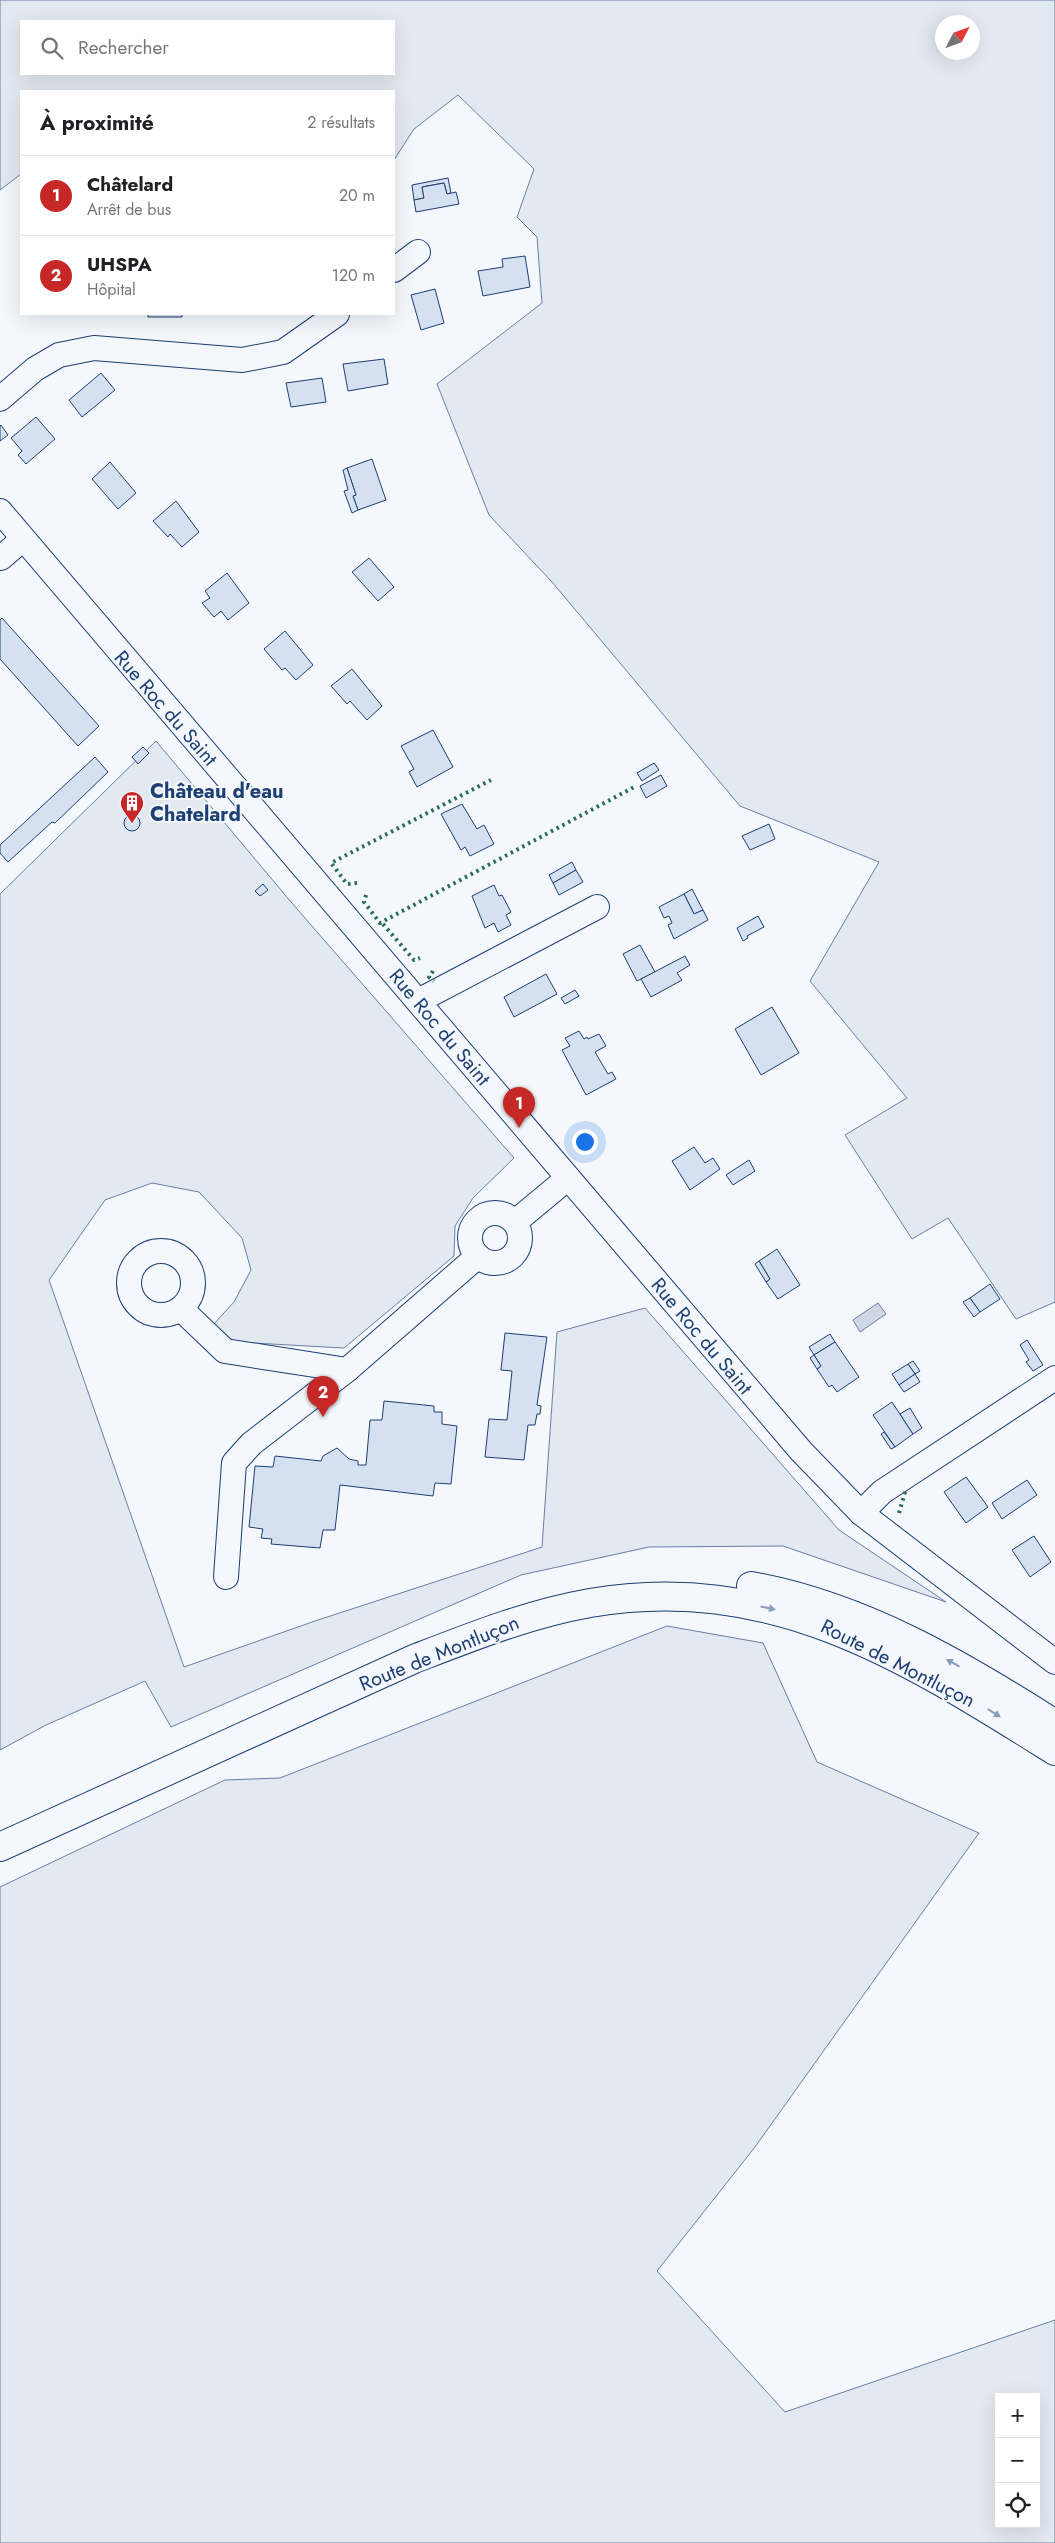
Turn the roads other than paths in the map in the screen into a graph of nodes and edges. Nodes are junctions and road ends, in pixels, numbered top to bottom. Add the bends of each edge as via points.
1 (418, 252) dead end
2 (395, 269) edge
3 (336, 315) edge
4 (0, 399) edge
5 (0, 511) edge
6 (23, 539) junction
7 (1, 558) edge
8 (597, 907) dead end
9 (418, 1001) junction
10 (568, 1178) junction
11 (515, 1222) junction
12 (478, 1256) junction
13 (181, 1308) dead end
14 (347, 1370) junction
15 (1055, 1378) edge
16 (861, 1514) junction
17 (226, 1577) dead end
18 (1055, 1662) edge
19 (1055, 1724) edge
20 (1055, 1751) edge
21 (0, 1831) edge
22 (0, 1847) edge

1 - 2 street
3 - 4 street via 283,352 242,360 94,348 59,355 35,369
5 - 6 street, Rue Roc du Saint
6 - 7 street
6 - 9 street, Rue Roc du Saint
8 - 9 street
9 - 10 street, Rue Roc du Saint
10 - 11 street
10 - 16 street, Rue Roc du Saint via 770,1415
11 - 12 street via 519,1229 519,1246 509,1259 493,1263
11 - 12 street via 493,1213 478,1220 470,1234 473,1250
12 - 14 street
13 - 14 street via 224,1351
14 - 17 street via 251,1444 234,1462
15 - 16 street via 882,1492
16 - 18 street, Rue Roc du Saint
19 -> 21 main road, Route de Montluçon via 934,1652 861,1618 801,1596 708,1582 626,1583 538,1599 437,1634
22 -> 20 main road, Route de Montluçon via 414,1659 472,1636 557,1610 629,1598 664,1596 737,1602 816,1622 912,1666

